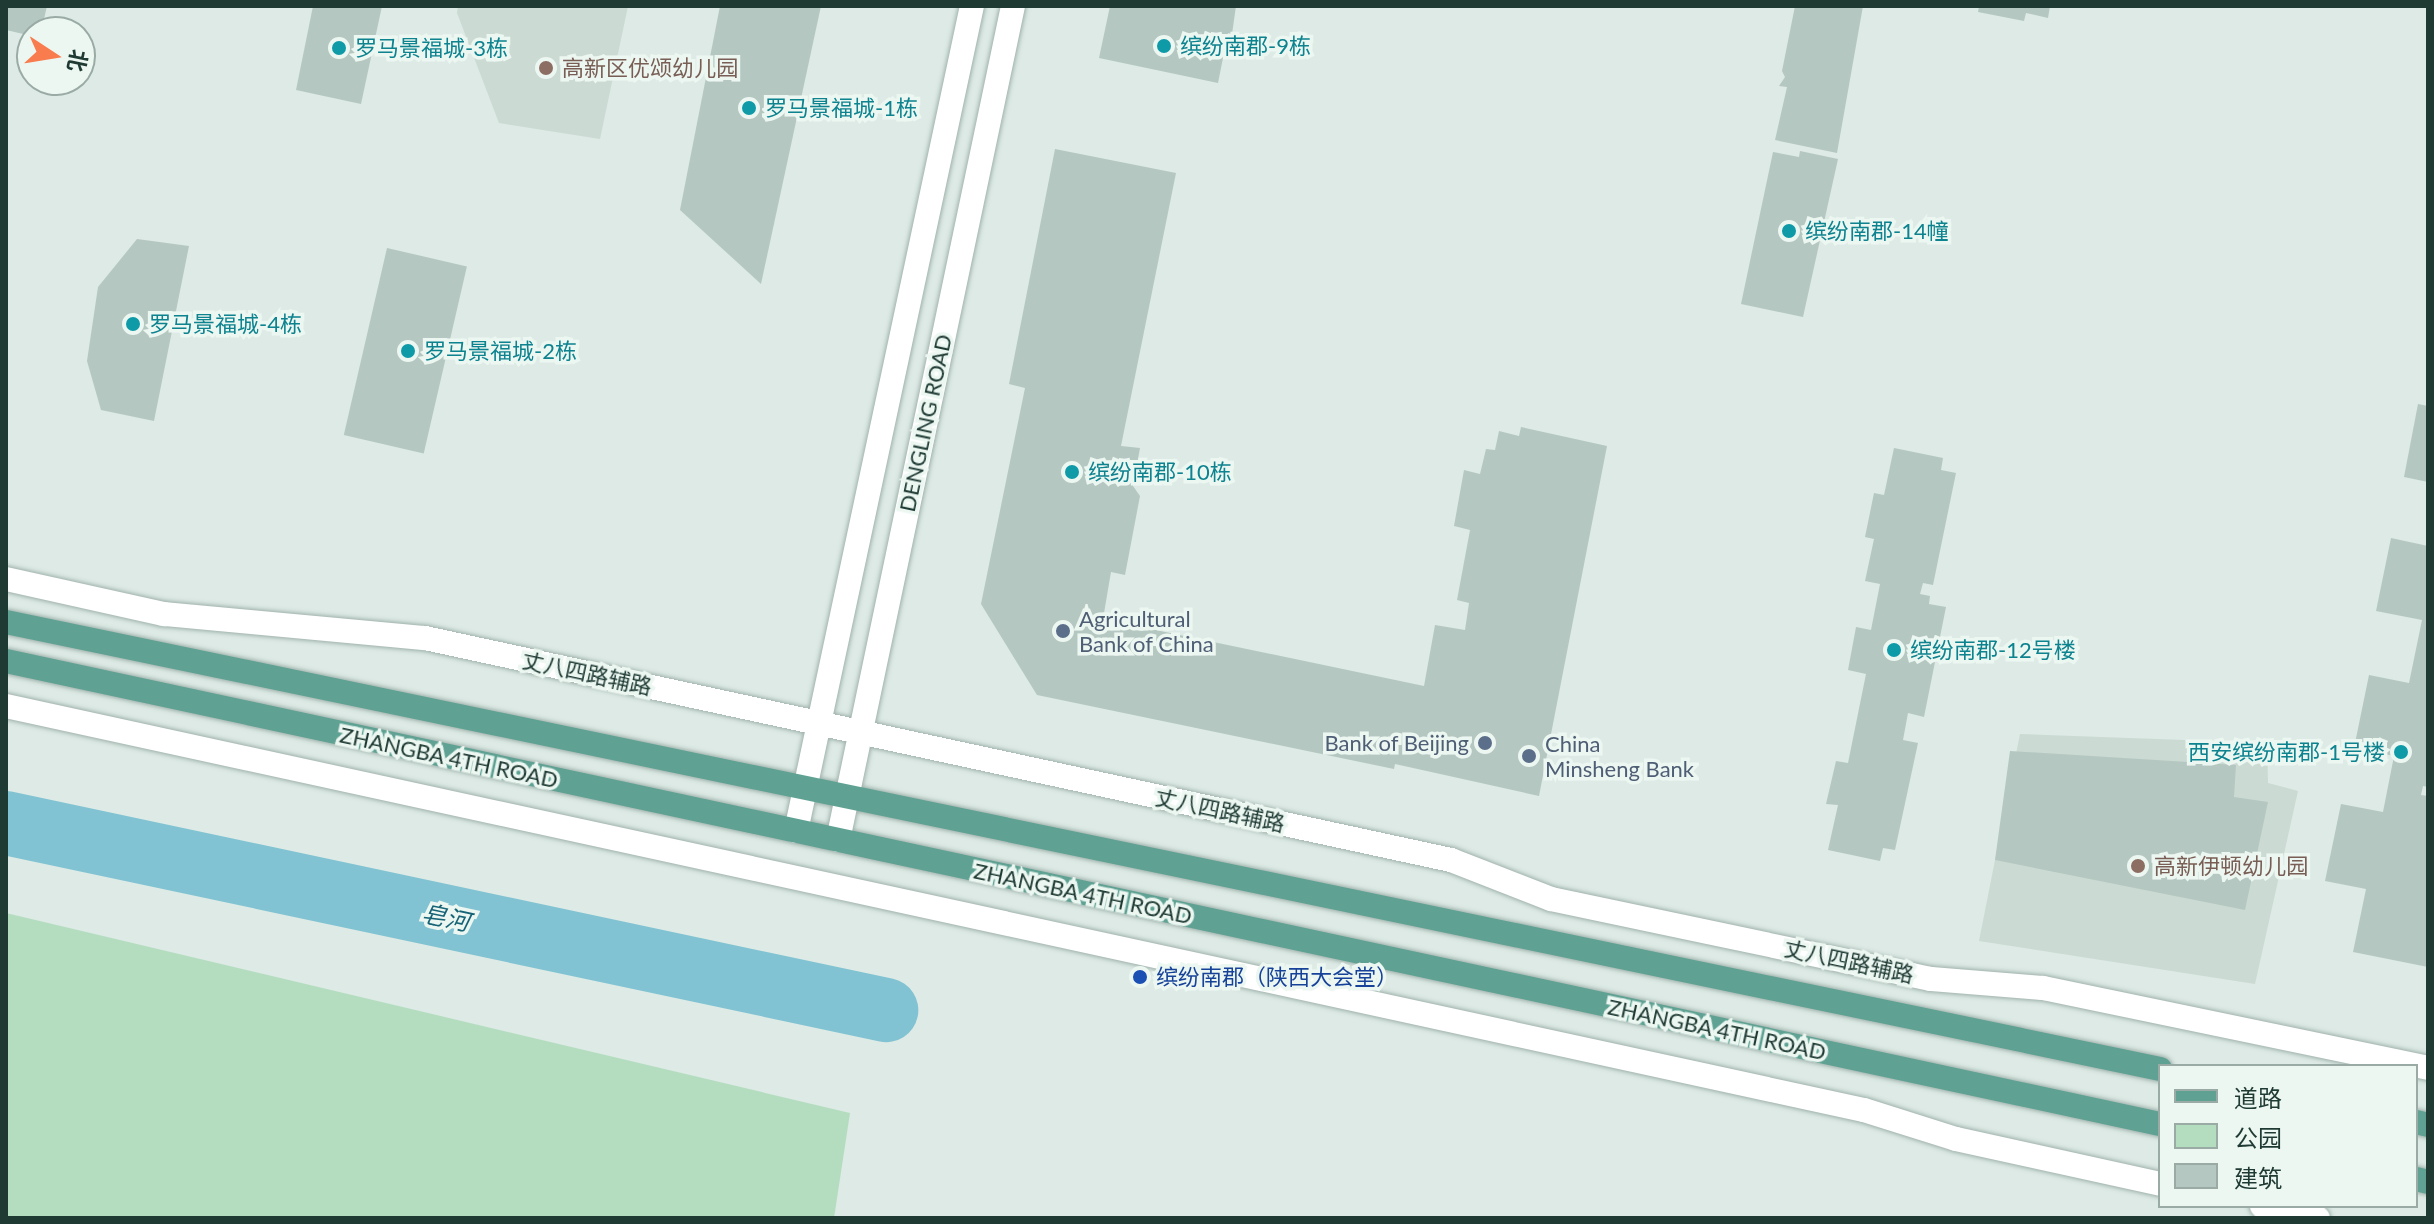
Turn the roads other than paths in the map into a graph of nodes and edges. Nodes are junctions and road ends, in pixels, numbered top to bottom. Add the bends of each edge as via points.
1 (972, 6) edge
2 (1013, 6) edge
3 (6, 579) edge
4 (6, 622) edge
5 (6, 661) edge
6 (6, 706) edge
7 (819, 723) junction
8 (860, 732) junction
9 (805, 789) junction
10 (846, 797) junction
11 (796, 831) junction
12 (838, 840) junction
13 (2409, 1064) edge
14 (2158, 1069) edge
15 (2158, 1124) edge
16 (2158, 1184) edge
17 (2271, 1208) edge
18 (2318, 1218) edge

1 - 7 street, DENGLING ROAD
2 - 8 street, DENGLING ROAD
3 - 7 street, 丈八四路辅路 via 164,614 425,638
4 - 9 main road, ZHANGBA 4TH ROAD
5 - 11 main road, ZHANGBA 4TH ROAD
6 - 16 street via 1864,1110 1956,1139
7 - 8 street, 丈八四路辅路
7 - 9 street, DENGLING ROAD
8 - 10 street, DENGLING ROAD
8 - 13 street, 丈八四路辅路 via 1451,860 1551,899 1931,979 2043,988
9 - 10 main road, ZHANGBA 4TH ROAD
9 - 11 street, DENGLING ROAD
10 - 12 street, DENGLING ROAD
10 - 14 main road, ZHANGBA 4TH ROAD
11 - 12 main road, ZHANGBA 4TH ROAD
12 - 15 main road, ZHANGBA 4TH ROAD
17 - 18 street

